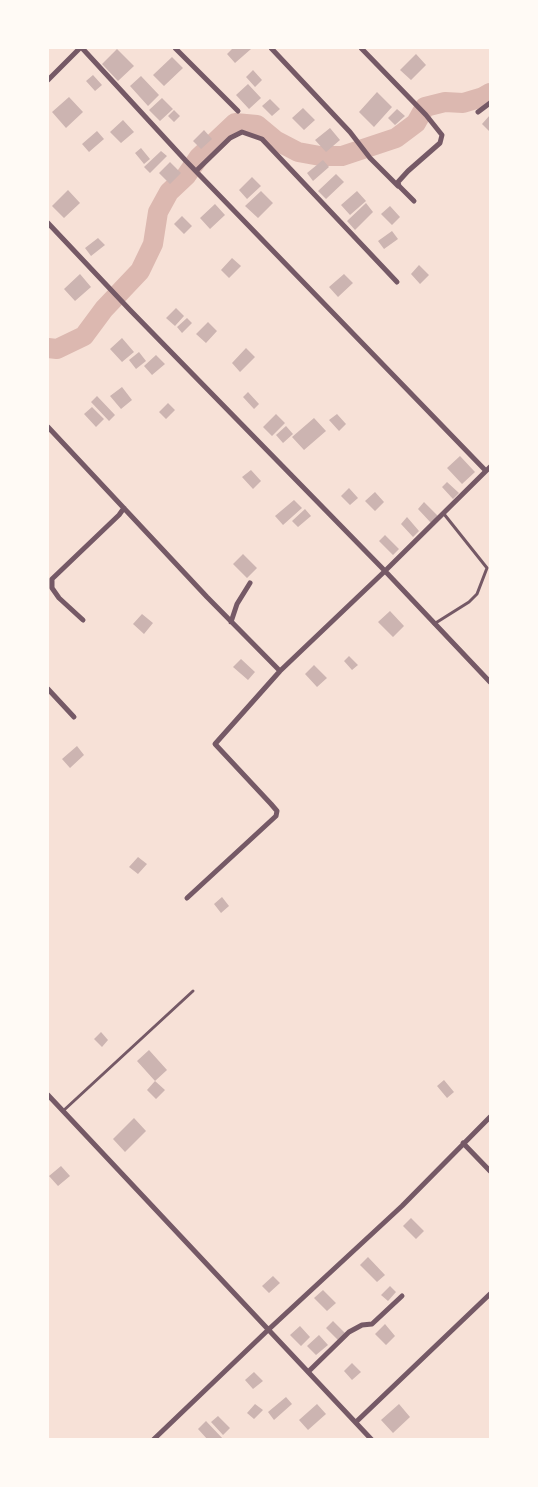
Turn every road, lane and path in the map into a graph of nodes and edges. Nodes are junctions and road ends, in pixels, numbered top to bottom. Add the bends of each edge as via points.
1 (81, 48) edge
2 (175, 48) edge
3 (271, 48) edge
4 (362, 48) edge
5 (48, 80) edge
6 (490, 103) edge
7 (238, 112) dead end
8 (478, 112) dead end
9 (195, 170) junction
10 (399, 186) junction
11 (414, 201) dead end
12 (48, 223) edge
13 (397, 282) dead end
14 (48, 427) edge
15 (488, 469) edge
16 (490, 477) edge
17 (124, 508) junction
18 (444, 514) junction
19 (385, 571) junction
20 (250, 584) dead end
21 (83, 620) dead end
22 (231, 622) junction
23 (434, 624) junction
24 (280, 671) junction
25 (490, 682) edge
26 (48, 689) edge
27 (74, 717) dead end
28 (187, 898) dead end
29 (193, 991) dead end
30 (48, 1094) edge
31 (63, 1111) junction
32 (490, 1117) edge
33 (464, 1143) junction
34 (490, 1171) edge
35 (490, 1294) edge
36 (402, 1296) dead end
37 (268, 1330) junction
38 (308, 1372) junction
39 (356, 1422) junction
40 (153, 1440) edge
41 (372, 1440) edge

1 - 5 street
1 - 9 street
2 - 7 street
3 - 10 street
4 - 10 street via 442,135 442,141 404,175 398,182
6 - 8 street
9 - 13 street via 230,138 242,132 262,139
9 - 15 street
10 - 11 street
12 - 19 street
14 - 17 street
15 - 16 lane
15 - 18 street
17 - 21 street via 52,579 52,588 59,598
17 - 22 street
18 - 19 street
18 - 23 lane via 487,568 477,594
19 - 23 street
19 - 24 street
20 - 22 street via 237,604
22 - 24 street
23 - 25 street
24 - 28 street via 215,744 271,804 276,816
26 - 27 street
29 - 31 lane
30 - 31 street
31 - 37 street
32 - 33 street
33 - 34 street
33 - 37 street via 402,1206
35 - 39 street
36 - 38 street via 372,1324 349,1332
37 - 38 street
37 - 40 street
38 - 39 street
39 - 41 street

